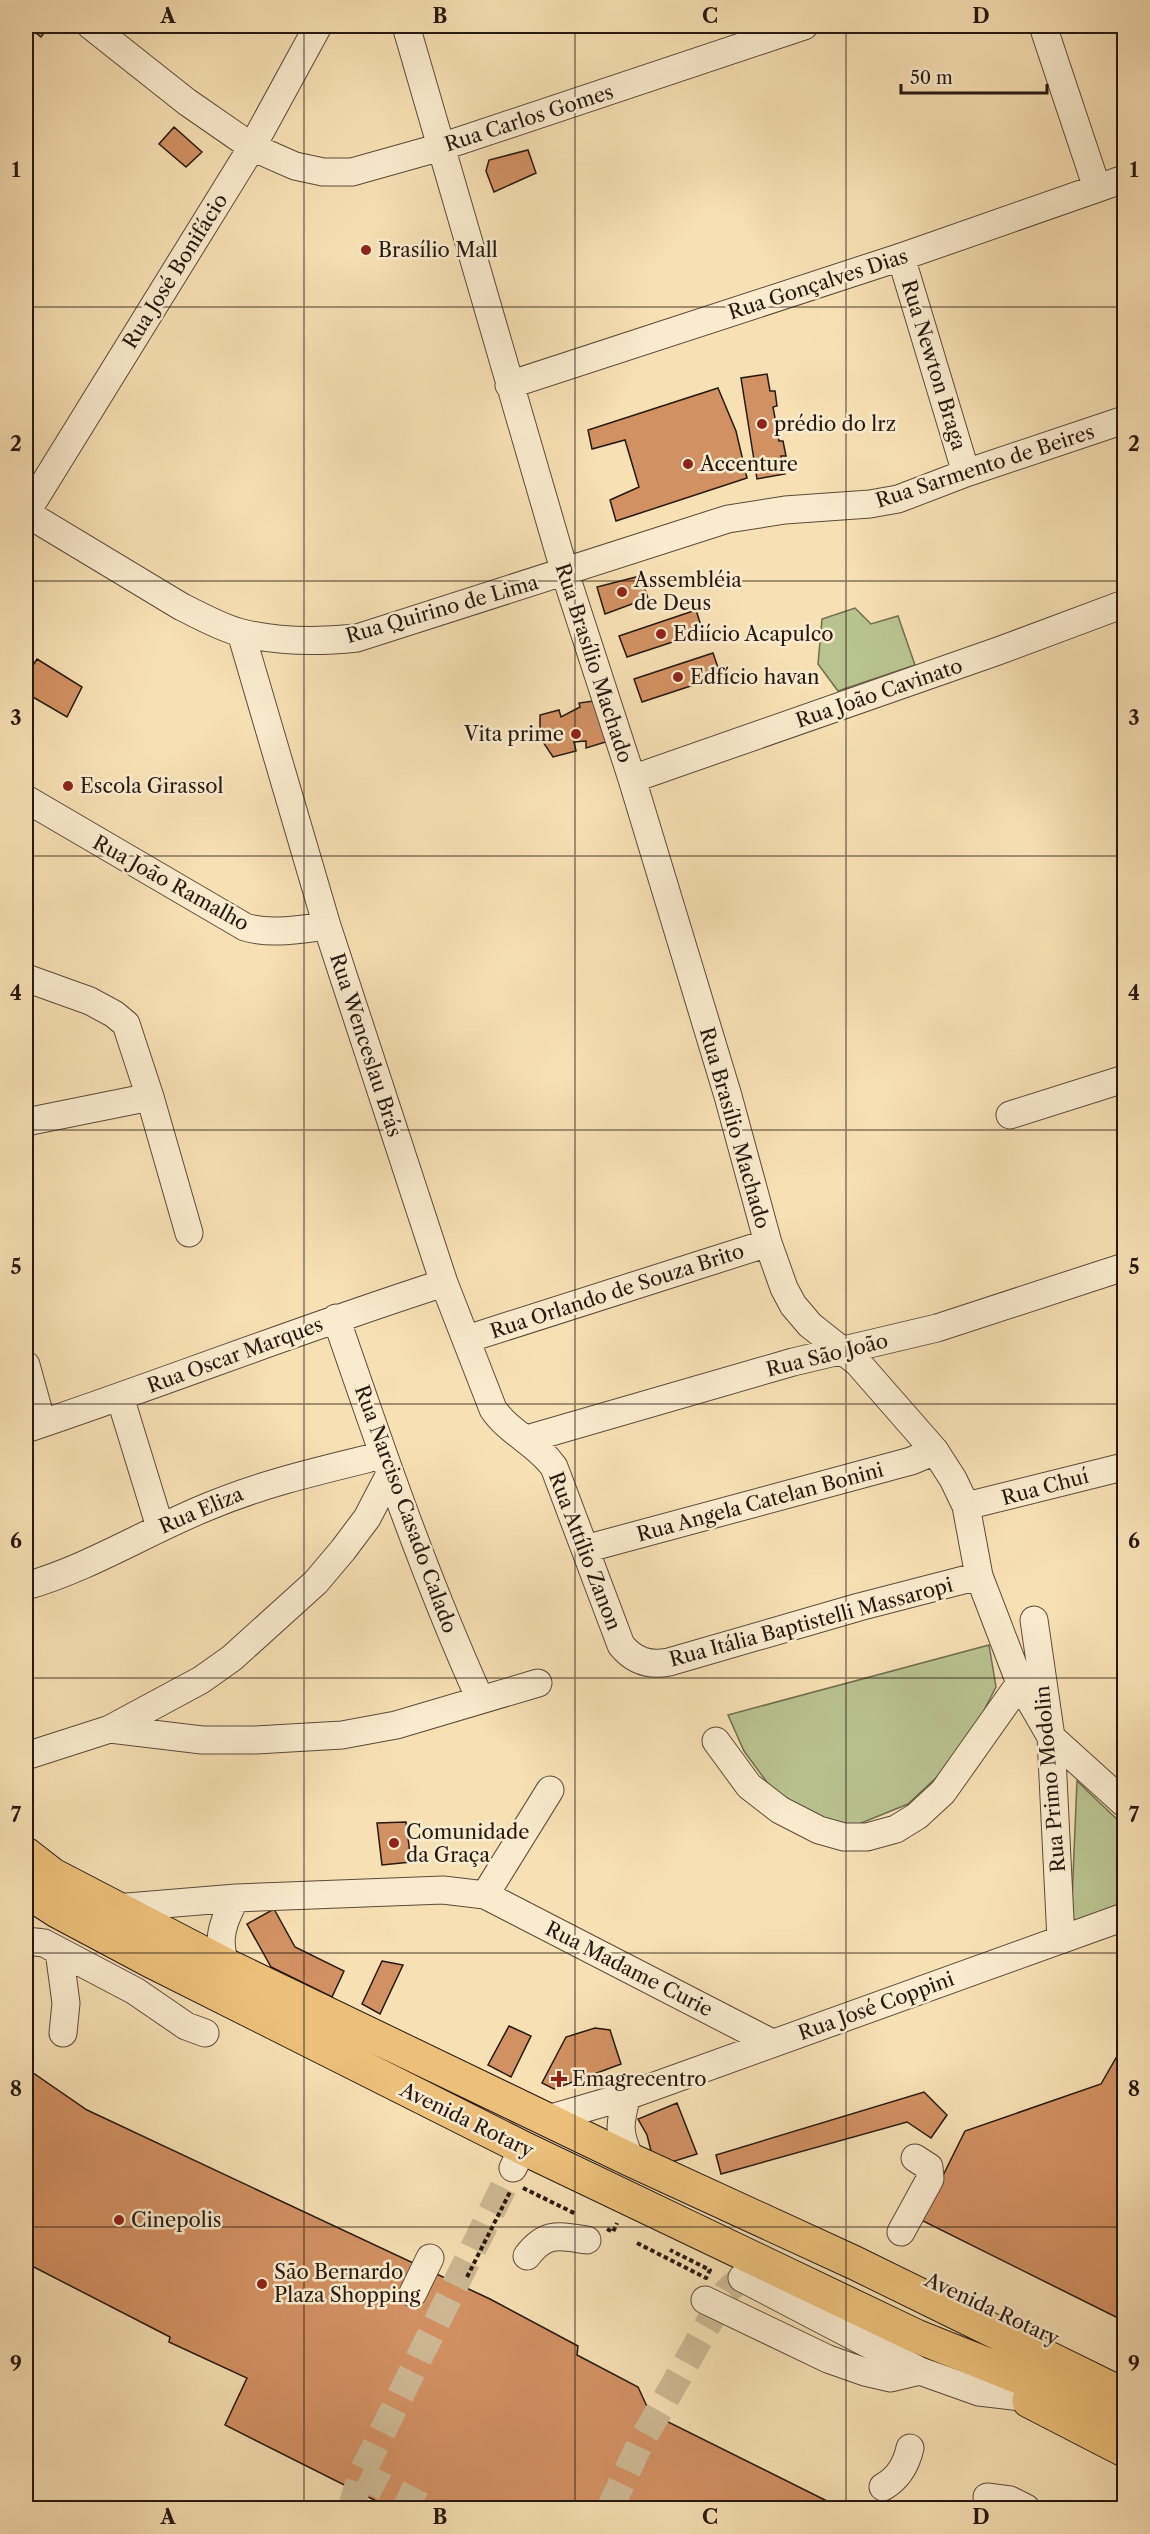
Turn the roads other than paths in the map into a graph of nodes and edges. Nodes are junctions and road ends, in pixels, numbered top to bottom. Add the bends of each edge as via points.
1 (91, 26) edge
2 (318, 26) edge
3 (406, 26) edge
4 (804, 26) edge
5 (1043, 26) edge
6 (252, 147) junction
7 (441, 147) junction
8 (1125, 179) edge
9 (1097, 188) junction
10 (901, 257) junction
11 (509, 385) junction
12 (1125, 420) edge
13 (966, 473) junction
14 (26, 513) edge
15 (565, 573) junction
16 (1125, 604) edge
17 (241, 633) junction
18 (632, 779) junction
19 (26, 799) edge
20 (327, 926) junction
21 (26, 978) edge
22 (1125, 1079) edge
23 (150, 1096) junction
24 (1010, 1115) dead end
25 (26, 1122) edge
26 (189, 1233) dead end
27 (768, 1244) junction
28 (1125, 1267) edge
29 (444, 1283) junction
30 (789, 1298) junction
31 (336, 1318) junction
32 (467, 1339) junction
33 (842, 1351) junction
34 (793, 1362) junction
35 (26, 1365) edge
36 (120, 1397) junction
37 (34, 1426) edge
38 (527, 1439) junction
39 (935, 1451) junction
40 (387, 1464) junction
41 (1123, 1467) dead end
42 (966, 1506) junction
43 (160, 1527) junction
44 (585, 1549) junction
45 (979, 1576) junction
46 (26, 1586) edge
47 (1034, 1620) dead end
48 (643, 1662) joint
49 (538, 1683) dead end
50 (1020, 1683) junction
51 (480, 1699) junction
52 (110, 1729) junction
53 (1051, 1737) junction
54 (716, 1741) dead end
55 (26, 1756) edge
56 (550, 1790) dead end
57 (1125, 1803) edge
58 (26, 1854) edge
59 (26, 1891) edge
60 (485, 1895) junction
61 (236, 1898) junction
62 (115, 1908) junction
63 (1125, 1917) edge
64 (1061, 1940) junction
65 (26, 1941) edge
66 (59, 1951) junction
67 (224, 1964) junction
68 (237, 2006) junction
69 (63, 2032) dead end
70 (205, 2033) dead end
71 (772, 2043) junction
72 (627, 2096) junction
73 (548, 2119) junction
74 (915, 2158) dead end
75 (632, 2160) junction
76 (591, 2229) road end
77 (901, 2232) dead end
78 (527, 2256) dead end
79 (430, 2258) dead end
80 (742, 2278) dead end
81 (413, 2293) dead end
82 (705, 2300) dead end
83 (916, 2336) junction
84 (920, 2371) junction
85 (1108, 2388) edge
86 (1021, 2397) junction
87 (1125, 2422) edge
88 (910, 2448) dead end
89 (1125, 2450) edge
90 (883, 2487) dead end
91 (987, 2497) dead end
92 (1026, 2508) edge

1 - 6 street, Rua Carlos Gomes
2 - 6 street, Rua José Bonifácio
3 - 7 street, Rua Brasílio Machado
4 - 7 street, Rua Carlos Gomes
5 - 9 street
6 - 7 street, Rua Carlos Gomes via 295,166 323,172 352,172
6 - 14 street, Rua José Bonifácio
7 - 11 street, Rua Brasílio Machado
8 - 9 street, Rua Gonçalves Dias
9 - 10 street, Rua Gonçalves Dias
10 - 11 street, Rua Gonçalves Dias
10 - 13 street, Rua Newton Braga
11 - 15 street, Rua Brasílio Machado
12 - 13 street, Rua Sarmento de Beires
13 - 15 street, Rua Sarmento de Beires via 898,499 728,519
14 - 17 street, Rua Quirino de Lima via 182,607
15 - 17 street, Rua Quirino de Lima via 357,638 313,641
15 - 18 street, Rua Brasílio Machado
16 - 18 street, Rua João Cavinato
17 - 20 street, Rua Wenceslau Brás
18 - 27 street, Rua Brasílio Machado via 728,1096
19 - 20 street, Rua João Ramalho via 245,927 275,930
20 - 29 street, Rua Wenceslau Brás
21 - 23 street via 90,1001 126,1024
22 - 24 street
23 - 25 street
23 - 26 street
27 - 30 street, Rua Brasílio Machado
27 - 32 street, Rua Orlando de Souza Brito
28 - 33 street, Rua São João via 937,1328
29 - 31 street, Rua Oscar Marques
29 - 32 street, Rua Wenceslau Brás
30 - 33 street, Rua Brasílio Machado via 810,1325
30 - 34 street, Rua Brasílio Machado via 799,1345
31 - 36 street, Rua Oscar Marques
31 - 40 street, Rua Narciso Casado Calado
32 - 38 street, Rua Wenceslau Brás via 493,1409 502,1422
33 - 34 street, Rua São João
33 - 39 street, Rua Brasílio Machado via 858,1362
34 - 38 street, Rua São João
35 - 37 street
36 - 37 street, Rua Oscar Marques
36 - 43 street
38 - 44 street, Rua Attílio Zanon via 554,1467
39 - 42 street, Rua Brasílio Machado
39 - 44 street, Rua Angela Catelan Bonini via 911,1461
40 - 43 street, Rua Eliza via 254,1487
40 - 51 street, Rua Narciso Casado Calado
40 - 52 street via 367,1518 316,1582 201,1680
41 - 42 street, Rua Chuí
42 - 45 street, Rua Brasílio Machado
43 - 46 street, Rua Eliza via 82,1566
44 - 48 street, Rua Attílio Zanon via 621,1645
45 - 48 street, Rua Itália Baptistelli Massaropi via 669,1662
45 - 50 street, Rua Brasílio Machado
47 - 53 street, Rua Primo Modolin
49 - 51 street
50 - 53 street, Rua Brasílio Machado
50 - 54 street via 943,1792 896,1829 867,1837 844,1837 819,1830 780,1810 749,1786
51 - 52 street via 396,1725 342,1736 202,1740
52 - 55 street
53 - 57 street
53 - 64 street, Rua Primo Modolin
56 - 60 street
58 - 62 main road, Avenida Rotary via 53,1875
59 - 68 main road, Avenida Rotary
60 - 61 street, Rua Madame Curie via 443,1890
60 - 71 street, Rua Madame Curie
61 - 62 street, Rua Madame Curie
61 - 67 street via 222,1925
62 - 67 main road, Avenida Rotary
63 - 64 street, Rua José Coppini
64 - 71 street, Rua José Coppini
65 - 66 street
66 - 69 street via 66,2003
66 - 70 street via 135,1991 186,2026
67 - 68 street
67 - 73 main road, Avenida Rotary
68 - 83 main road, Avenida Rotary via 518,2158
71 - 72 street, Rua José Coppini
72 - 73 street, Rua José Coppini
72 - 75 street via 620,2130
73 - 75 main road, Avenida Rotary
74 - 77 street via 929,2166 930,2179
75 - 85 main road, Avenida Rotary via 855,2263
76 - 78 street via 546,2238
79 - 81 street
80 - 84 street
82 - 84 street via 828,2359 865,2372 891,2378
83 - 85 main road, Avenida Rotary
83 - 86 main road, Avenida Rotary
84 - 86 street via 979,2392
85 - 87 main road
86 - 89 main road, Avenida Rotary
88 - 90 street via 902,2472
91 - 92 street via 1010,2500

